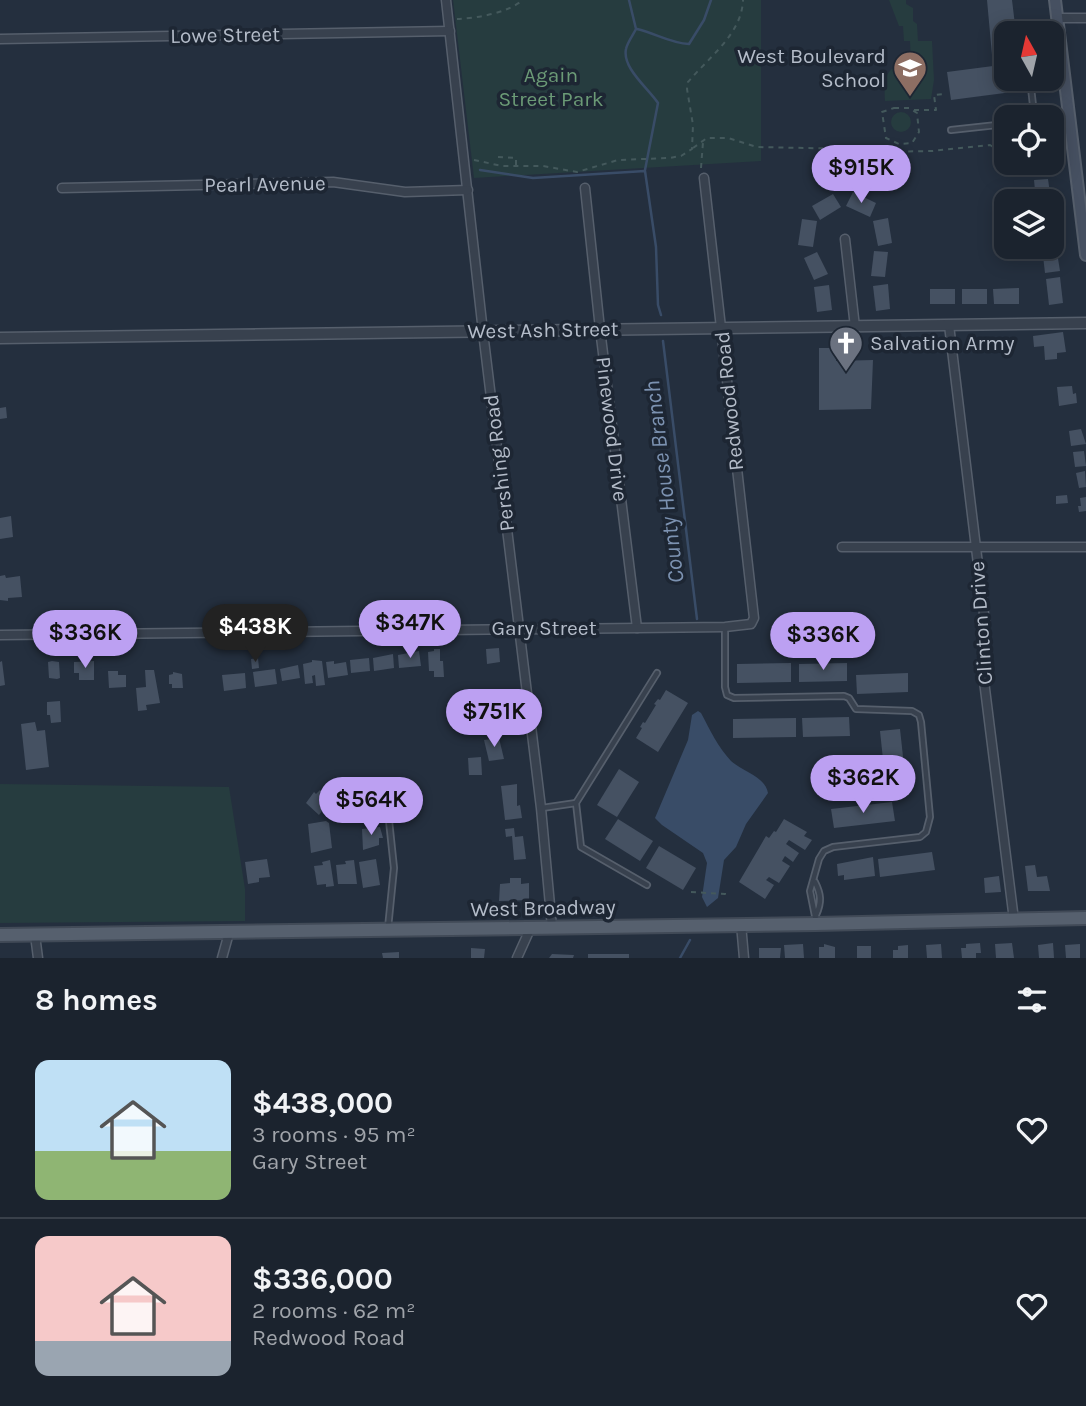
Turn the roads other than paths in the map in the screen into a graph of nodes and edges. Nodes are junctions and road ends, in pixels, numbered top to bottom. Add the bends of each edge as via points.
1 (446, 0) edge
2 (1055, 0) edge
3 (1057, 18) joint
4 (1086, 18) edge
5 (450, 31) junction
6 (0, 39) edge
7 (1064, 91) edge
8 (1069, 117) junction
9 (1064, 118) edge
10 (994, 125) edge
11 (951, 130) dead end
12 (1080, 161) edge
13 (704, 178) road end
14 (62, 188) dead end
15 (585, 188) dead end
16 (468, 190) junction
17 (845, 239) dead end
18 (1086, 256) edge
19 (1086, 323) edge
20 (949, 325) junction
21 (855, 327) junction
22 (721, 328) junction
23 (600, 329) junction
24 (483, 332) junction
25 (0, 338) edge
26 (842, 547) dead end
27 (975, 547) junction
28 (1086, 547) edge
29 (751, 624) joint
30 (725, 627) junction
31 (637, 628) junction
32 (519, 629) junction
33 (0, 635) edge
34 (657, 673) dead end
35 (386, 792) dead end
36 (576, 803) junction
37 (541, 808) junction
38 (815, 881) junction
39 (648, 885) dead end
40 (1086, 918) edge
41 (816, 919) junction
42 (1014, 920) junction
43 (741, 924) junction
44 (531, 927) junction
45 (552, 927) junction
46 (388, 929) junction
47 (229, 933) junction
48 (35, 935) junction
49 (0, 936) edge
50 (38, 958) edge
51 (222, 958) edge
52 (517, 958) edge
53 (744, 958) edge

1 - 5 street, Pershing Road
2 - 3 main road
3 - 4 street
5 - 6 street, Lowe Street
5 - 16 street, Pershing Road
7 - 8 main road
8 - 9 lane
8 - 12 main road
10 - 11 lane
12 - 18 main road
13 - 22 street, Redwood Road
14 - 16 street, Pearl Avenue via 333,183 405,192
15 - 23 street, Pinewood Drive
16 - 24 street, Pershing Road
17 - 21 street
19 - 20 street, West Ash Street
20 - 21 street, West Ash Street
20 - 27 street, Clinton Drive
21 - 22 street, West Ash Street
22 - 23 street, West Ash Street
22 - 29 street, Redwood Road via 754,618
23 - 24 street, West Ash Street
23 - 31 street, Pinewood Drive
24 - 25 street, West Ash Street
24 - 32 street, Pershing Road
26 - 27 street
27 - 28 street
27 - 42 street, Clinton Drive via 985,622 982,665
29 - 30 street, Gary Street
30 - 31 street, Gary Street
30 - 38 lane via 727,695 844,696 862,711 903,709 919,715 930,817 926,832 833,847 819,859
31 - 32 street, Gary Street
32 - 33 street, Gary Street
32 - 37 street, Pershing Road
34 - 36 lane
35 - 46 lane via 394,869
36 - 37 lane
36 - 39 lane via 581,847
37 - 45 street, Pershing Road
38 - 41 lane via 821,904
38 - 41 lane via 810,892
40 - 42 main road, West Broadway
41 - 42 main road, West Broadway
41 - 43 main road, West Broadway
43 - 45 main road, West Broadway
43 - 53 street
44 - 45 main road, West Broadway
44 - 46 main road, West Broadway
44 - 52 street
46 - 47 main road, West Broadway
47 - 48 main road, West Broadway
47 - 51 street
48 - 49 main road, West Broadway
48 - 50 street

